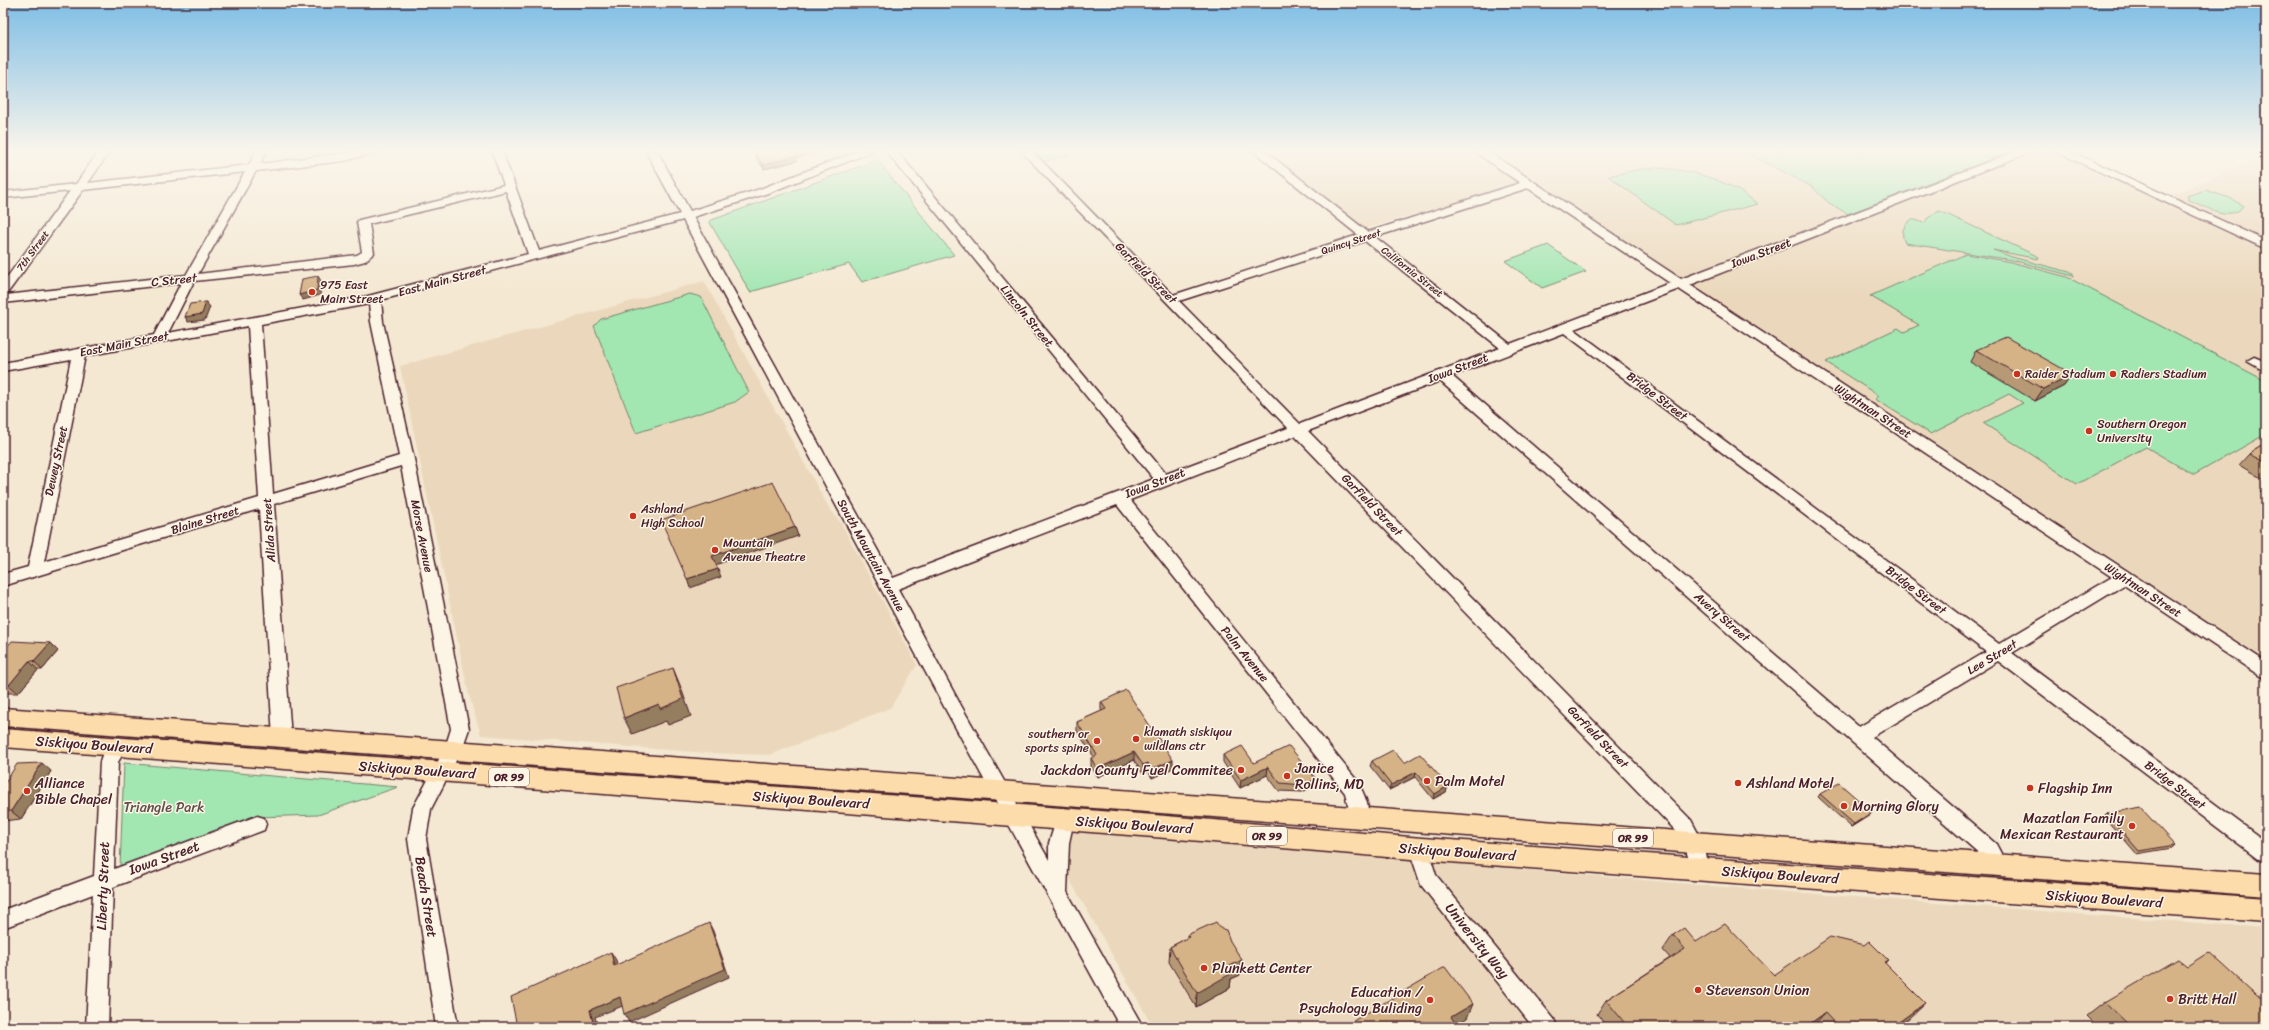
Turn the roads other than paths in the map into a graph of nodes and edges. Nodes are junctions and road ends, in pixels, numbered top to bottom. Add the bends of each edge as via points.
1 (70, 199) edge
2 (235, 199) edge
3 (459, 199) edge
4 (514, 199) edge
5 (677, 199) edge
6 (737, 199) edge
7 (931, 199) edge
8 (1073, 199) edge
9 (1319, 199) edge
10 (1482, 199) edge
11 (1552, 199) edge
12 (1902, 199) edge
13 (2165, 199) edge
14 (686, 216) junction
15 (1366, 236) junction
16 (2266, 245) edge
17 (535, 256) junction
18 (190, 278) junction
19 (1680, 284) junction
20 (3, 292) edge
21 (3, 298) edge
22 (375, 298) junction
23 (1172, 299) junction
24 (254, 321) junction
25 (1565, 328) junction
26 (160, 338) junction
27 (1509, 349) junction
28 (79, 353) junction
29 (2254, 361) dead end
30 (3, 368) edge
31 (2266, 368) edge
32 (1442, 375) junction
33 (1298, 429) junction
34 (407, 459) junction
35 (1163, 480) junction
36 (1119, 497) junction
37 (267, 501) junction
38 (35, 570) junction
39 (2124, 578) junction
40 (3, 580) edge
41 (889, 586) junction
42 (2000, 652) junction
43 (2266, 671) edge
44 (3, 717) edge
45 (1859, 736) junction
46 (3, 738) edge
47 (282, 738) junction
48 (118, 747) junction
49 (453, 749) junction
50 (441, 771) junction
51 (1001, 790) junction
52 (1016, 816) junction
53 (1359, 816) junction
54 (1065, 820) junction
55 (257, 824) dead end
56 (1692, 842) junction
57 (1419, 849) junction
58 (2266, 853) edge
59 (1997, 865) junction
60 (1701, 869) junction
61 (103, 881) junction
62 (2266, 885) edge
63 (1058, 893) junction
64 (2266, 910) edge
65 (3, 919) edge
66 (97, 1027) edge
67 (447, 1027) edge
68 (1132, 1027) edge
69 (1546, 1027) edge

1 - 20 street, 7th Street
2 - 18 street
3 - 18 street, C Street via 363,222 368,253 361,258
4 - 17 street
5 - 14 street, South Mountain Avenue
6 - 14 street, East Main Street
7 - 35 street, Lincoln Street
8 - 23 street, Garfield Street
9 - 15 street, California Street
10 - 15 street, Quincy Street
11 - 19 street, Wightman Street
12 - 19 street, Iowa Street
13 - 16 street
14 - 17 street, East Main Street
14 - 41 street, South Mountain Avenue
15 - 23 street, Quincy Street
15 - 27 street, California Street
17 - 22 street, East Main Street
18 - 21 street, C Street
18 - 26 street
19 - 25 street, Iowa Street
19 - 39 street, Wightman Street
22 - 24 street, East Main Street
22 - 34 street, Morse Avenue
23 - 33 street, Garfield Street
24 - 26 street, East Main Street
24 - 37 street, Alida Street
25 - 27 street, Iowa Street
25 - 42 street, Bridge Street
26 - 28 street, East Main Street
27 - 32 street, Iowa Street
28 - 30 street, East Main Street
28 - 38 street, Dewey Street
29 - 31 street
32 - 33 street, Iowa Street
32 - 45 street, Avery Street
33 - 35 street, Iowa Street
33 - 56 street, Garfield Street via 1684,826
34 - 37 street, Blaine Street
34 - 49 street, Morse Avenue via 458,716 459,735
35 - 36 street, Iowa Street
36 - 41 street, Iowa Street
36 - 53 street, Palm Avenue via 1352,788 1358,802
37 - 38 street, Blaine Street
37 - 47 street, Alida Street
38 - 40 street, Blaine Street
39 - 42 street, Lee Street
39 - 43 street, Wightman Street
41 - 51 street, South Mountain Avenue via 953,708
42 - 45 street, Lee Street
42 - 58 street, Bridge Street
44 - 47 main road, Siskiyou Boulevard / OR 99
45 - 59 street, Avery Street via 1989,850
46 - 48 main road, Siskiyou Boulevard / OR 99
47 - 49 main road, Siskiyou Boulevard / OR 99
48 - 50 main road, Siskiyou Boulevard / OR 99
48 - 61 street, Liberty Street via 109,762
49 - 50 street, Morse Avenue
49 - 51 main road, Siskiyou Boulevard / OR 99
50 - 52 main road, Siskiyou Boulevard / OR 99
50 - 67 street, Beach Street via 422,808 417,839
51 - 52 street, South Mountain Avenue
51 - 53 main road, Siskiyou Boulevard / OR 99
52 - 54 main road, Siskiyou Boulevard / OR 99
52 - 63 street, South Mountain Avenue
53 - 56 main road, Siskiyou Boulevard / OR 99
54 - 57 main road, Siskiyou Boulevard / OR 99
54 - 63 street via 1059,843
55 - 61 street, Iowa Street
56 - 59 main road, Siskiyou Boulevard / OR 99
56 - 60 street, Garfield Street
57 - 60 main road, Siskiyou Boulevard / OR 99
57 - 69 street, University Way via 1428,879
59 - 62 main road, Siskiyou Boulevard / OR 99
60 - 64 main road, Siskiyou Boulevard / OR 99
61 - 65 street, Iowa Street
61 - 66 street, Liberty Street
63 - 68 street, South Mountain Avenue

